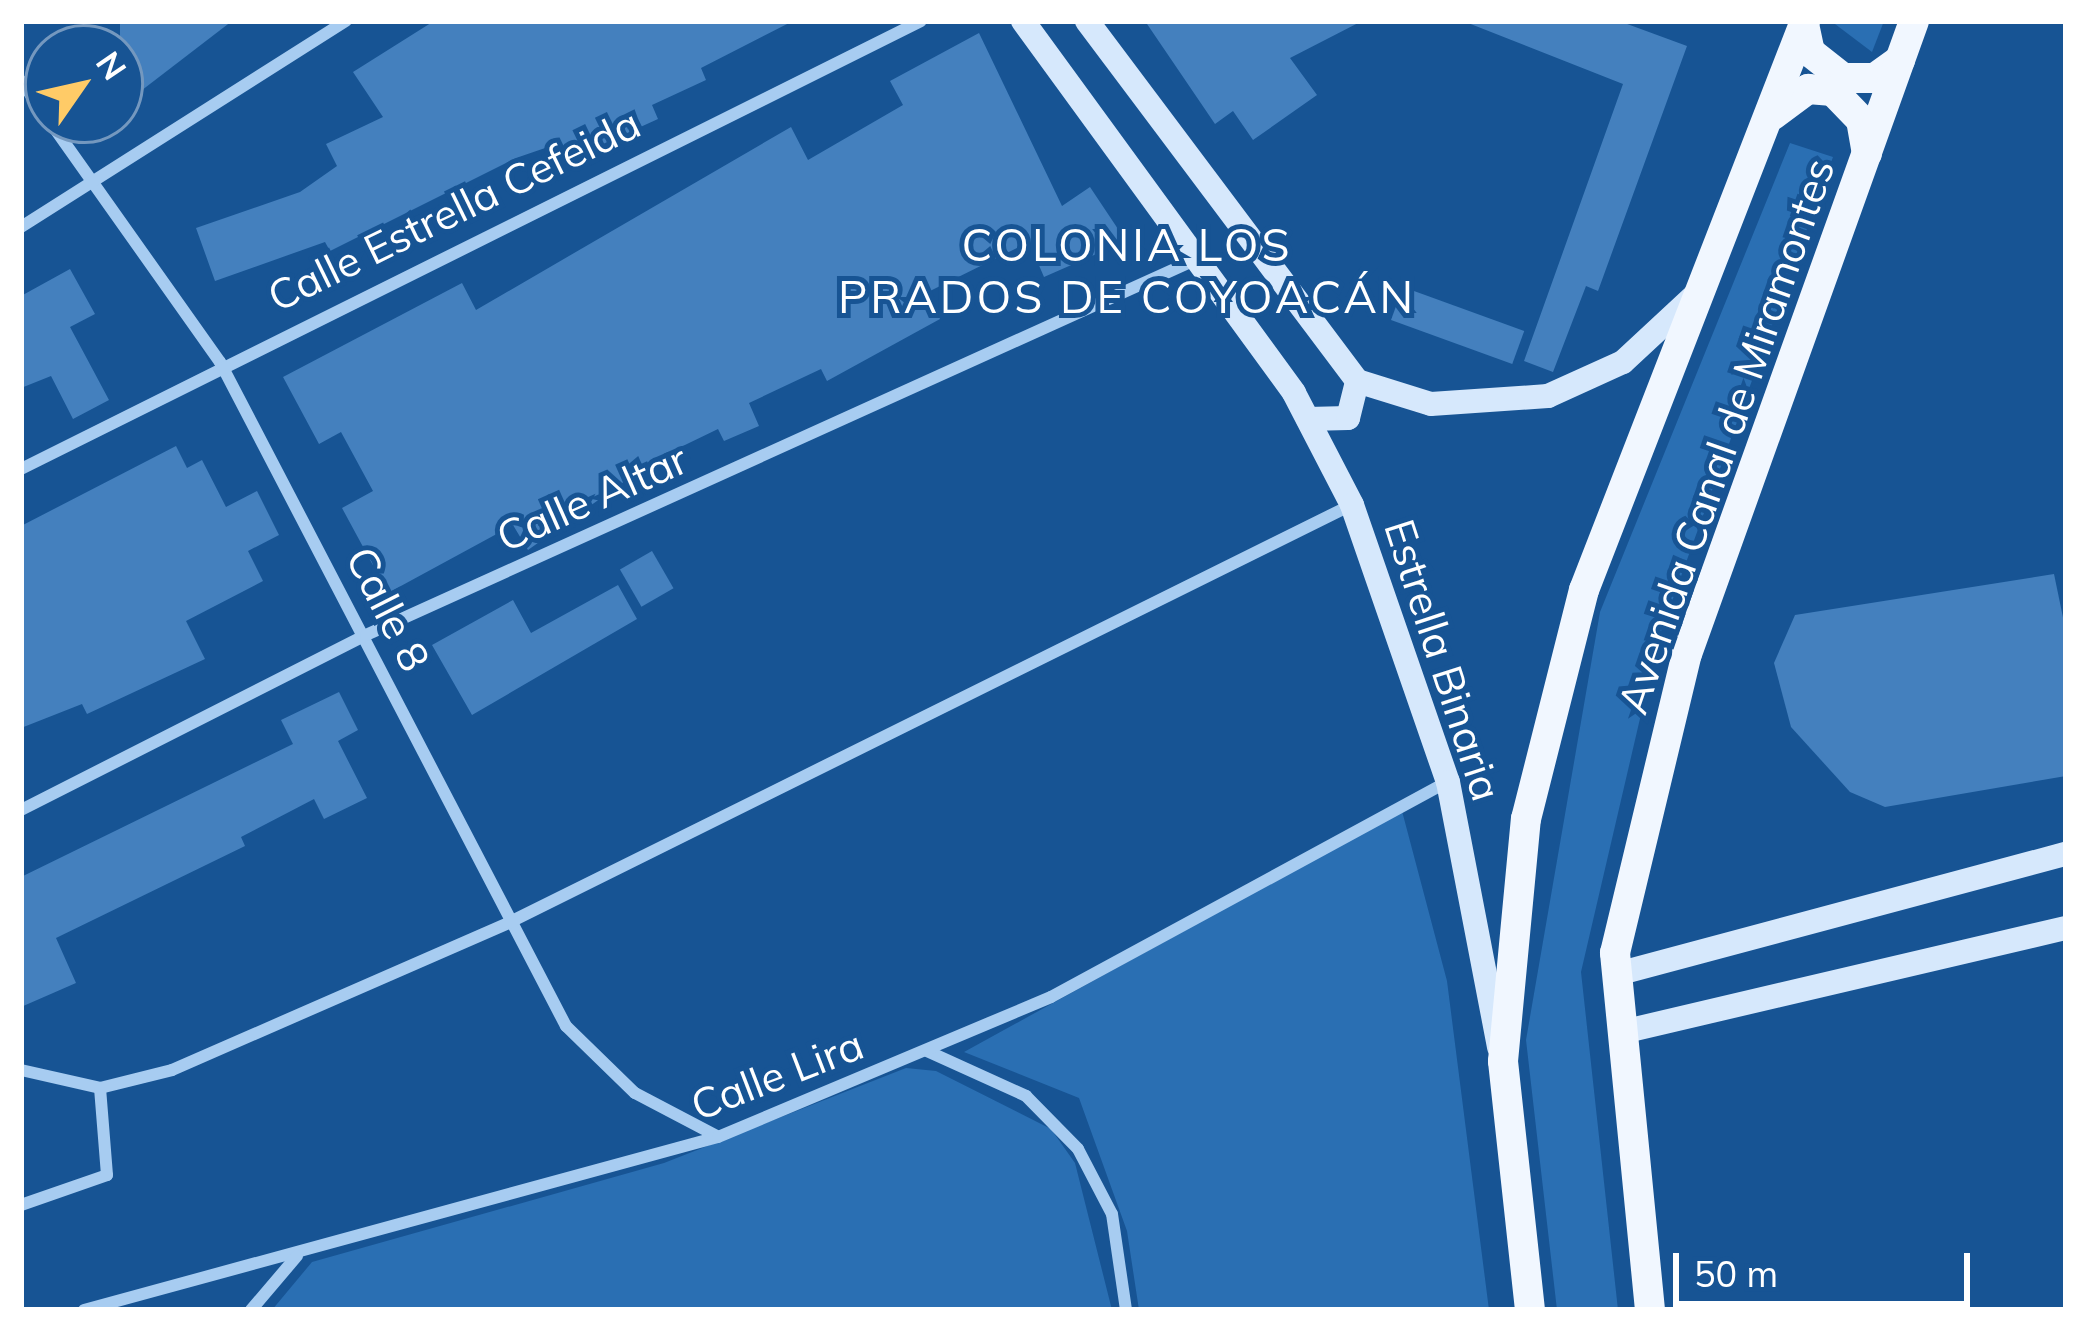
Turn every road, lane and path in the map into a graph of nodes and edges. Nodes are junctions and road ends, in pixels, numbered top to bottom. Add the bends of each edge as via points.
1 (346, 21) edge
2 (921, 21) edge
3 (1022, 21) edge
4 (1087, 21) edge
5 (1914, 21) edge
6 (1805, 23) edge
7 (1900, 60) junction
8 (21, 81) edge
9 (1772, 116) junction
10 (1867, 153) junction
11 (90, 184) junction
12 (21, 226) edge
13 (1729, 238) junction
14 (1197, 259) junction
15 (220, 362) junction
16 (1357, 381) junction
17 (1308, 419) junction
18 (21, 470) edge
19 (1352, 505) junction
20 (366, 635) junction
21 (1448, 782) junction
22 (21, 810) edge
23 (2066, 854) edge
24 (508, 922) junction
25 (2066, 928) edge
26 (1616, 974) junction
27 (1622, 1032) junction
28 (927, 1051) junction
29 (1502, 1061) junction
30 (21, 1070) edge
31 (100, 1088) junction
32 (718, 1137) junction
33 (21, 1205) edge
34 (308, 1248) junction
35 (94, 1309) edge
36 (250, 1310) edge
37 (1126, 1310) edge
38 (1530, 1310) edge
39 (1650, 1310) edge

1 - 11 street
2 - 15 street, Calle Estrella Cefeida
3 - 14 street, Estrella Binaria
4 - 16 street
5 - 7 main road, Avenida Canal de Miramontes
6 - 7 main road via 1810,52 1843,78 1874,78
6 - 9 main road, Avenida Canal de Miramontes
7 - 10 main road, Avenida Canal de Miramontes
8 - 11 street, Calle 8
9 - 10 main road via 1808,89 1834,92 1861,120
9 - 13 main road, Avenida Canal de Miramontes
10 - 26 main road, Avenida Canal de Miramontes via 1687,654
11 - 12 street
11 - 15 street, Calle 8
13 - 16 street via 1656,338 1586,382 1470,406
13 - 29 main road, Avenida Canal de Miramontes via 1652,395 1559,667 1526,819
14 - 17 street, Estrella Binaria
14 - 20 street, Calle Altar
15 - 18 street, Calle Estrella Cefeida
15 - 20 street, Calle 8
16 - 17 street via 1348,418
17 - 19 street, Estrella Binaria
19 - 21 street, Estrella Binaria
19 - 24 street
20 - 22 street, Calle Altar
20 - 24 street, Calle 8
21 - 28 street, Calle Lira via 1052,997
21 - 29 street, Estrella Binaria
23 - 26 street
24 - 31 street via 172,1070
24 - 32 street, Calle 8 via 566,1026 635,1093
25 - 27 street
26 - 27 main road, Avenida Canal de Miramontes
27 - 39 main road, Avenida Canal de Miramontes
28 - 32 street, Calle Lira
28 - 37 street via 1026,1096 1078,1149 1112,1214
29 - 38 main road, Avenida Canal de Miramontes
30 - 31 street
31 - 33 street via 107,1175
32 - 34 street, Calle Lira
34 - 35 street, Calle Lira
34 - 36 street

